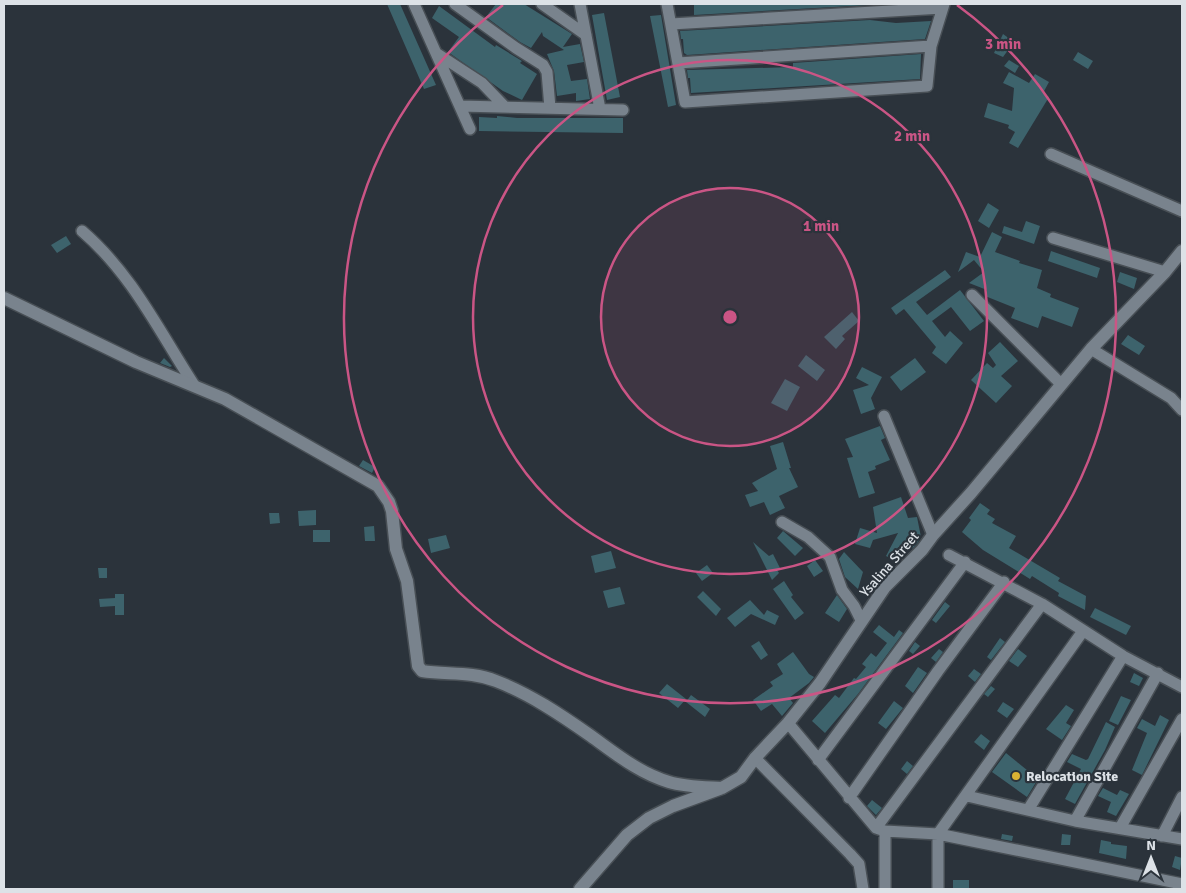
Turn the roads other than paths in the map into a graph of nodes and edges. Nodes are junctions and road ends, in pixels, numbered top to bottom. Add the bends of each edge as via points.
1 (414, 4) edge
2 (455, 4) edge
3 (542, 4) edge
4 (580, 4) edge
5 (667, 4) edge
6 (943, 6) edge
7 (671, 24) junction
8 (586, 35) junction
9 (931, 46) junction
10 (436, 53) junction
11 (678, 63) junction
12 (460, 106) junction
13 (505, 107) junction
14 (550, 108) junction
15 (600, 109) junction
16 (623, 110) dead end
17 (470, 128) dead end
18 (1051, 154) dead end
19 (1182, 211) edge
20 (82, 231) dead end
21 (1053, 238) dead end
22 (1182, 251) edge
23 (1165, 272) junction
24 (972, 295) dead end
25 (4, 298) edge
26 (1091, 349) junction
27 (1061, 384) junction
28 (194, 385) junction
29 (1182, 410) edge
30 (884, 416) dead end
31 (782, 522) dead end
32 (933, 535) junction
33 (949, 555) dead end
34 (965, 562) junction
35 (1004, 582) junction
36 (1042, 604) junction
37 (861, 620) junction
38 (1083, 631) junction
39 (1123, 656) junction
40 (1158, 673) junction
41 (1182, 687) edge
42 (1182, 719) edge
43 (788, 723) junction
44 (755, 758) junction
45 (818, 760) junction
46 (722, 788) junction
47 (967, 796) junction
48 (1182, 797) edge
49 (849, 798) junction
50 (1028, 810) junction
51 (1074, 821) junction
52 (1120, 828) junction
53 (880, 829) junction
54 (938, 834) junction
55 (1162, 836) junction
56 (1182, 839) edge
57 (1182, 884) edge
58 (580, 889) edge
59 (863, 889) edge
60 (885, 889) edge
61 (938, 889) edge

1 - 10 street
2 - 14 street via 543,65 547,72
3 - 8 street
4 - 8 street
5 - 7 street
6 - 7 street
6 - 9 street
7 - 11 street
8 - 15 street
9 - 11 street
9 - 11 street via 927,86 685,102
10 - 12 street
10 - 13 street via 482,83
12 - 13 street
12 - 17 street
13 - 14 street
14 - 15 street
15 - 16 street
18 - 19 street
20 - 28 street via 101,247 138,293
21 - 23 street
22 - 23 street, Ysalina Street
23 - 26 street, Ysalina Street
24 - 27 street
25 - 28 street via 136,362
26 - 27 street, Ysalina Street
26 - 29 street via 1171,398
27 - 32 street, Ysalina Street
28 - 46 street via 367,478 385,495 392,511 396,548 407,580 414,645 422,671 479,674 557,713 650,775 670,783
30 - 32 street
31 - 37 street via 830,557 842,590
32 - 37 street, Ysalina Street via 885,587
33 - 34 street
34 - 35 street
34 - 45 street
35 - 36 street
35 - 49 street
36 - 38 street
36 - 53 street
37 - 43 street, Ysalina Street via 820,683
38 - 39 street
38 - 47 street
39 - 40 street
39 - 50 street
40 - 41 street
40 - 51 street
42 - 52 street
43 - 44 street, Ysalina Street
43 - 45 street
44 - 46 street, Ysalina Street via 741,777
44 - 59 street via 859,864
45 - 49 street
46 - 58 street, Ysalina Street via 648,818 627,835
47 - 50 street
47 - 54 street
48 - 55 street
49 - 53 street
50 - 51 street
51 - 52 street
52 - 55 street
53 - 54 street
53 - 60 street
54 - 57 street
54 - 61 street
55 - 56 street

